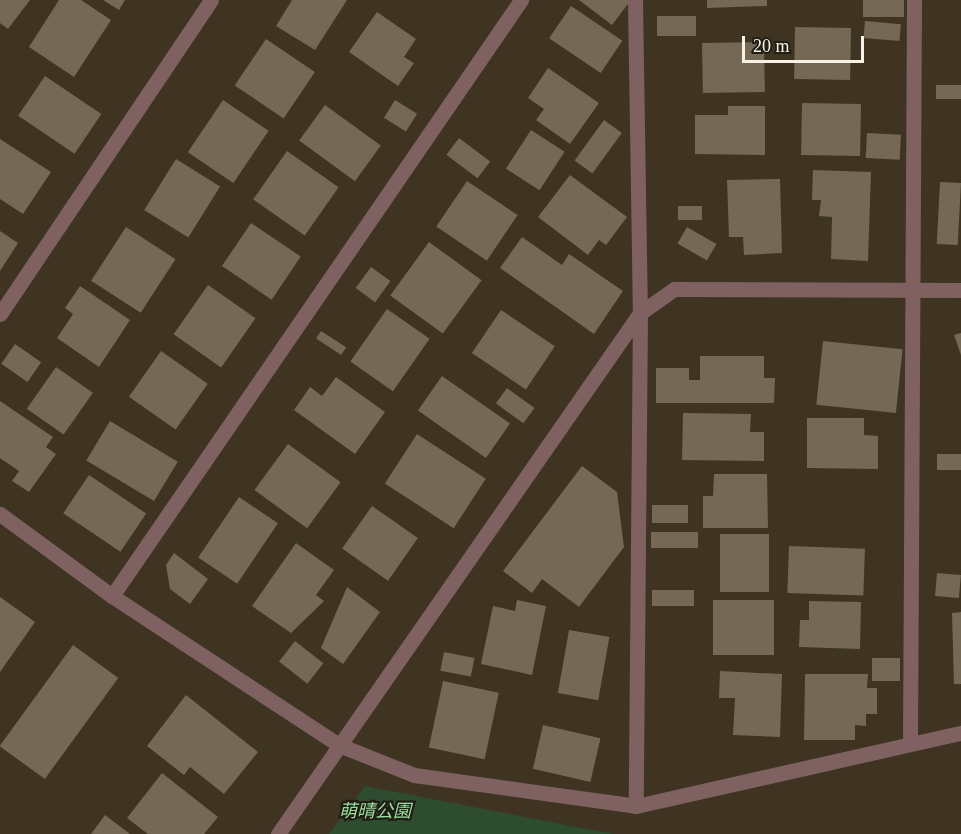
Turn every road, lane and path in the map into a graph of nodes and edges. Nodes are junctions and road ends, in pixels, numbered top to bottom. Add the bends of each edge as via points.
1 (211, 0) edge
2 (521, 0) edge
3 (635, 0) edge
4 (914, 0) edge
5 (916, 290) junction
6 (961, 290) edge
7 (640, 313) junction
8 (0, 314) edge
9 (0, 514) edge
10 (112, 596) junction
11 (961, 733) edge
12 (910, 743) junction
13 (339, 746) junction
14 (636, 806) junction
15 (278, 834) edge

1 - 8 street
2 - 10 street
3 - 7 street
4 - 5 street
5 - 6 street
5 - 7 street via 674,289
5 - 12 street
7 - 13 street
7 - 14 street
9 - 10 street
10 - 13 street
11 - 12 street
12 - 14 street
13 - 14 street via 414,775
13 - 15 street

